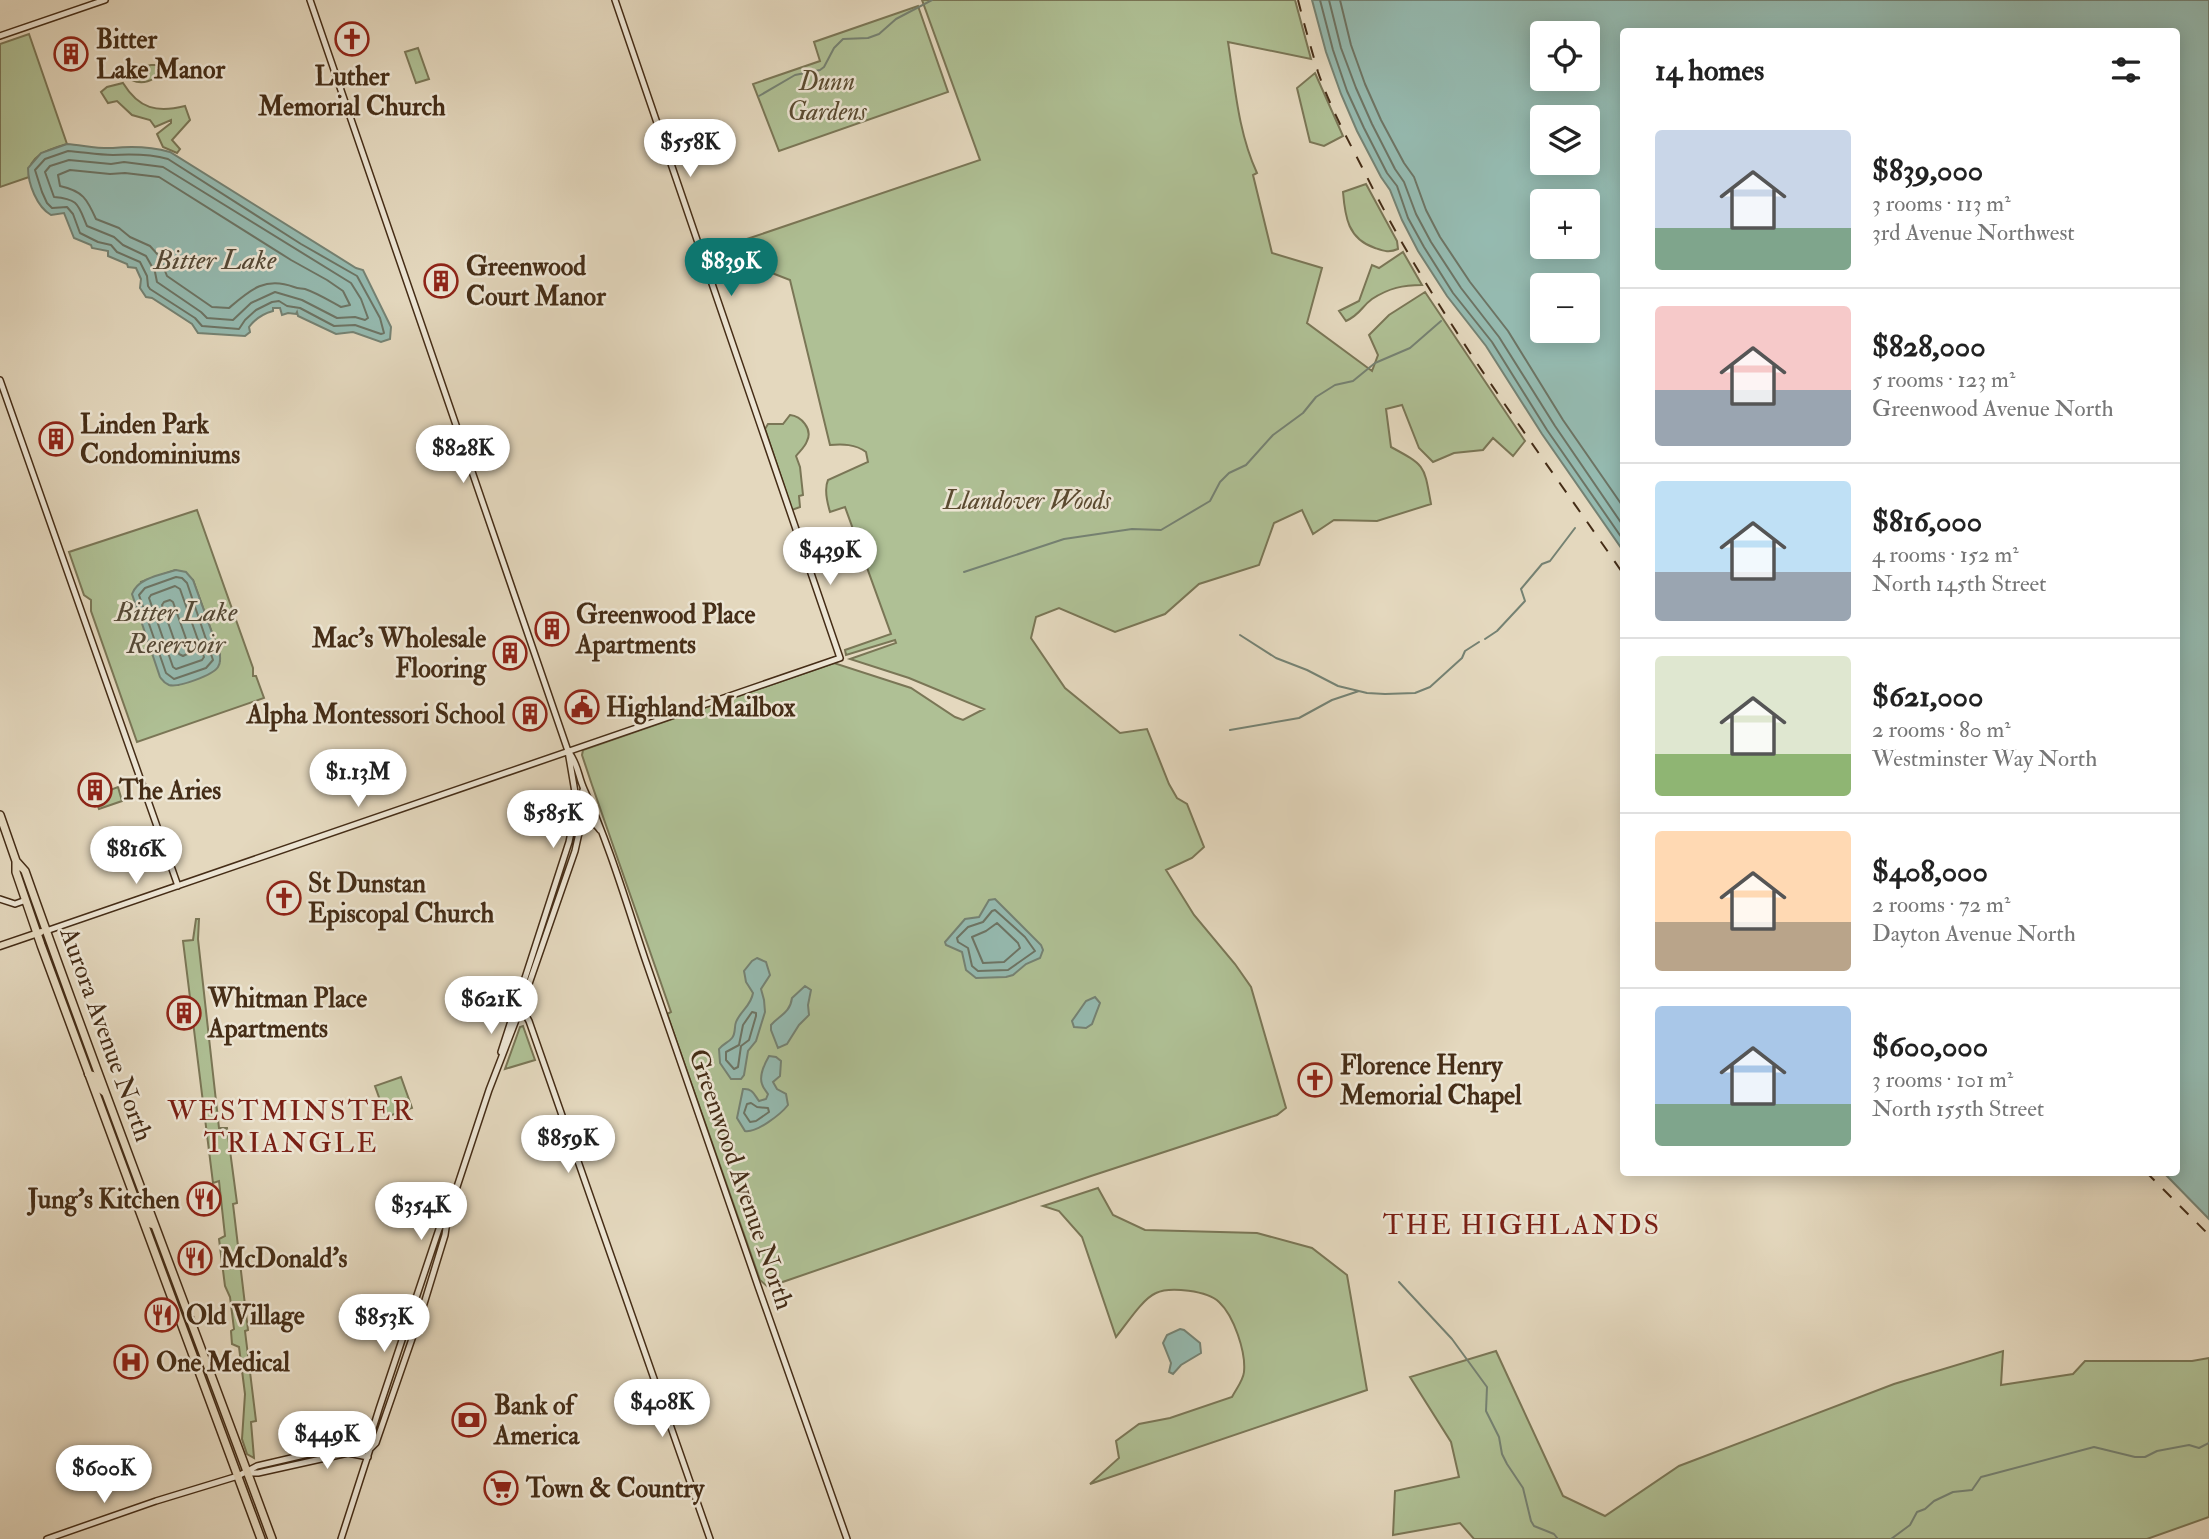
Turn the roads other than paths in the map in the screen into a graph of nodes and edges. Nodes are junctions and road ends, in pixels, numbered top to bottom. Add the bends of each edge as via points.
1 (105, 0) edge
2 (310, 0) edge
3 (615, 0) edge
4 (0, 37) edge
5 (0, 380) edge
6 (568, 751) junction
7 (583, 786) junction
8 (577, 805) junction
9 (0, 815) edge
10 (583, 815) junction
11 (600, 830) junction
12 (16, 861) junction
13 (178, 886) junction
14 (0, 900) edge
15 (26, 900) junction
16 (46, 930) junction
17 (37, 934) junction
18 (0, 946) edge
19 (515, 1004) junction
20 (522, 1007) junction
21 (88, 1074) junction
22 (495, 1075) junction
23 (105, 1093) junction
24 (102, 1112) junction
25 (119, 1131) junction
26 (124, 1171) junction
27 (137, 1180) junction
28 (137, 1205) junction
29 (155, 1226) junction
30 (370, 1449) junction
31 (368, 1457) junction
32 (247, 1473) junction
33 (238, 1476) junction
34 (47, 1539) edge
35 (261, 1539) edge
36 (272, 1539) edge
37 (341, 1539) edge
38 (710, 1539) edge
39 (848, 1539) edge

1 - 4 street
2 - 6 street, Greenwood Avenue North
3 - 6 street via 840,658
5 - 13 street
6 - 7 street, Greenwood Avenue North via 575,758
6 - 8 street, Greenwood Avenue North
6 - 13 street
7 - 10 street
7 - 11 street, Greenwood Avenue North
8 - 10 street, Greenwood Avenue North
8 - 19 street
9 - 12 highway, Aurora Avenue North
10 - 11 street, Greenwood Avenue North
10 - 20 street
11 - 39 street, Greenwood Avenue North
12 - 15 highway, Aurora Avenue North
12 - 16 highway, Aurora Avenue North via 25,871
13 - 16 street
14 - 15 street via 15,904
15 - 17 highway, Aurora Avenue North
16 - 17 main road
16 - 23 highway, Aurora Avenue North
17 - 18 main road
17 - 21 highway, Aurora Avenue North
19 - 20 street
19 - 22 street
20 - 22 street
20 - 38 street
21 - 23 main road
21 - 24 highway, Aurora Avenue North
22 - 30 street via 449,1214 439,1228
23 - 25 highway, Aurora Avenue North
24 - 25 main road
24 - 26 highway, Aurora Avenue North
25 - 27 highway, Aurora Avenue North
26 - 27 main road
26 - 28 highway, Aurora Avenue North
27 - 29 highway, Aurora Avenue North
28 - 29 main road
28 - 33 highway, Aurora Avenue North
29 - 32 highway, Aurora Avenue North
30 - 31 street
30 - 32 street via 343,1446 257,1466
31 - 32 street via 348,1453
31 - 37 street
32 - 33 street
32 - 36 highway, Aurora Avenue North
33 - 34 street
33 - 35 highway, Aurora Avenue North

